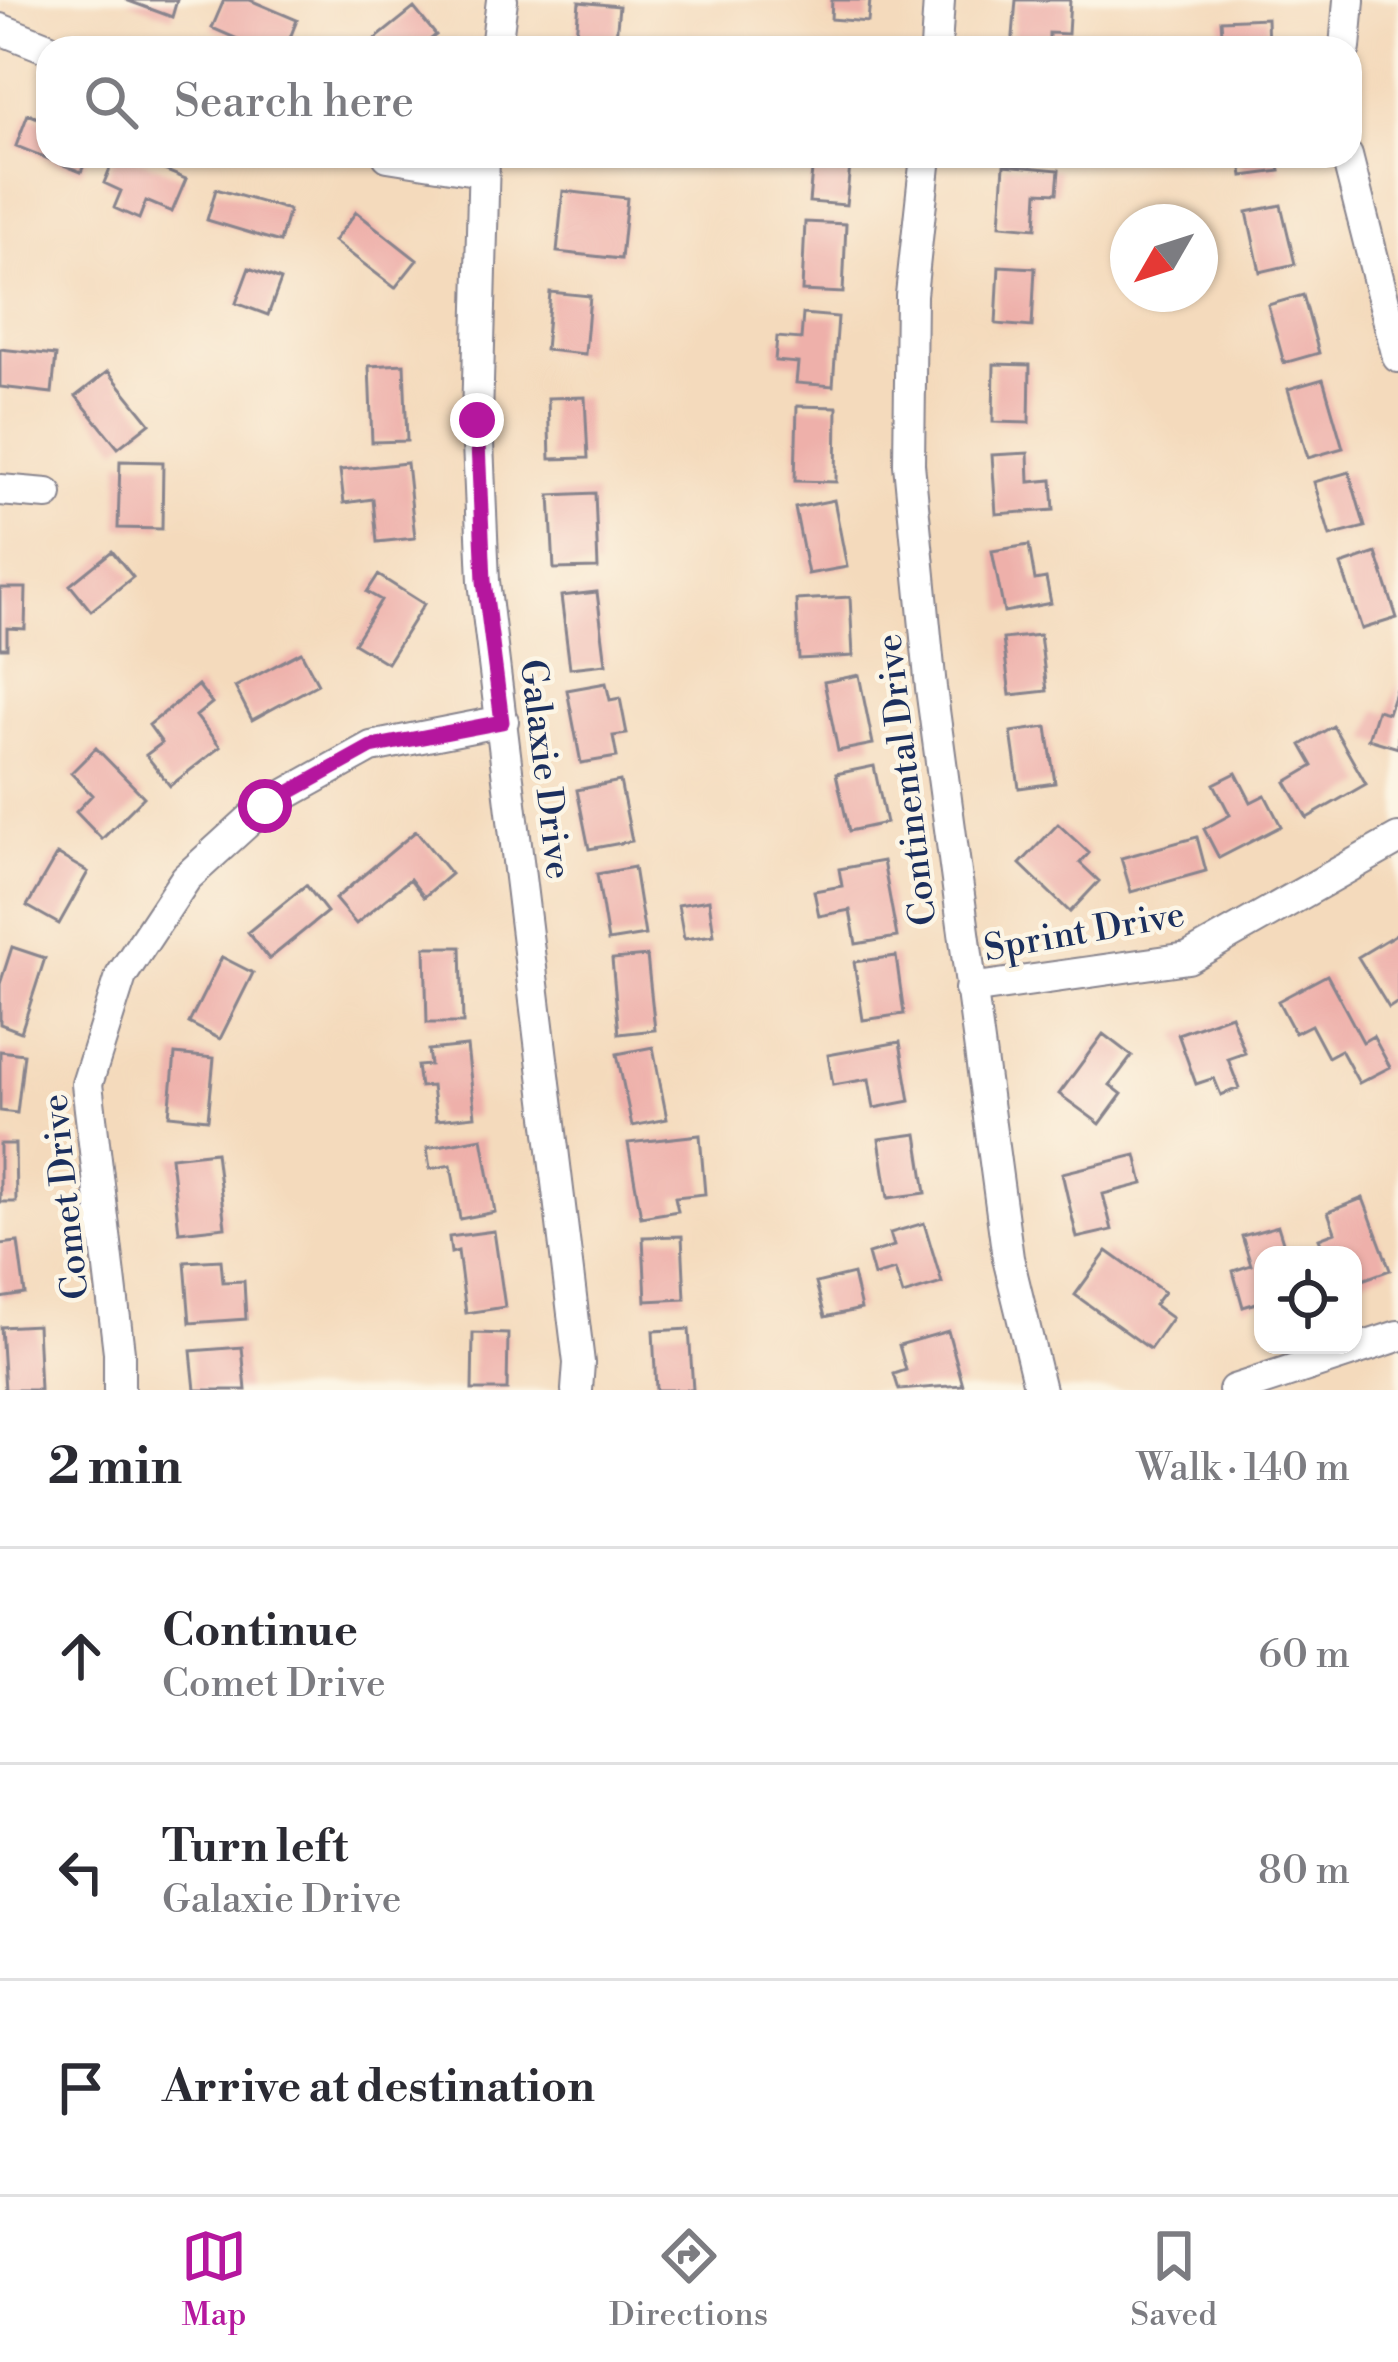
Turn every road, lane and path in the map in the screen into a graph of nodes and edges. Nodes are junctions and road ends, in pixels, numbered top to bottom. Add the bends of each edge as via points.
1 (502, 0) edge
2 (939, 0) edge
3 (1349, 0) edge
4 (0, 29) edge
5 (498, 36) edge
6 (937, 36) edge
7 (1346, 36) edge
8 (36, 43) edge
9 (483, 168) edge
10 (925, 168) edge
11 (1350, 168) edge
12 (1398, 357) edge
13 (0, 490) edge
14 (46, 494) dead end
15 (502, 722) junction
16 (1398, 839) edge
17 (970, 989) junction
18 (1398, 1336) edge
19 (119, 1390) edge
20 (577, 1390) edge
21 (1040, 1390) edge
22 (1234, 1390) edge

1 - 5 street
2 - 6 street
3 - 7 street
4 - 8 street
9 - 15 street, Galaxie Drive via 477,420 484,581
10 - 17 street, Continental Drive via 911,295 909,464
11 - 12 street
13 - 14 street
15 - 19 street, Comet Drive via 371,747 265,806 186,878 121,976 87,1084
15 - 20 street, Galaxie Drive
16 - 17 street, Sprint Drive via 1188,958
17 - 21 street, Continental Drive via 1007,1258
18 - 22 street

